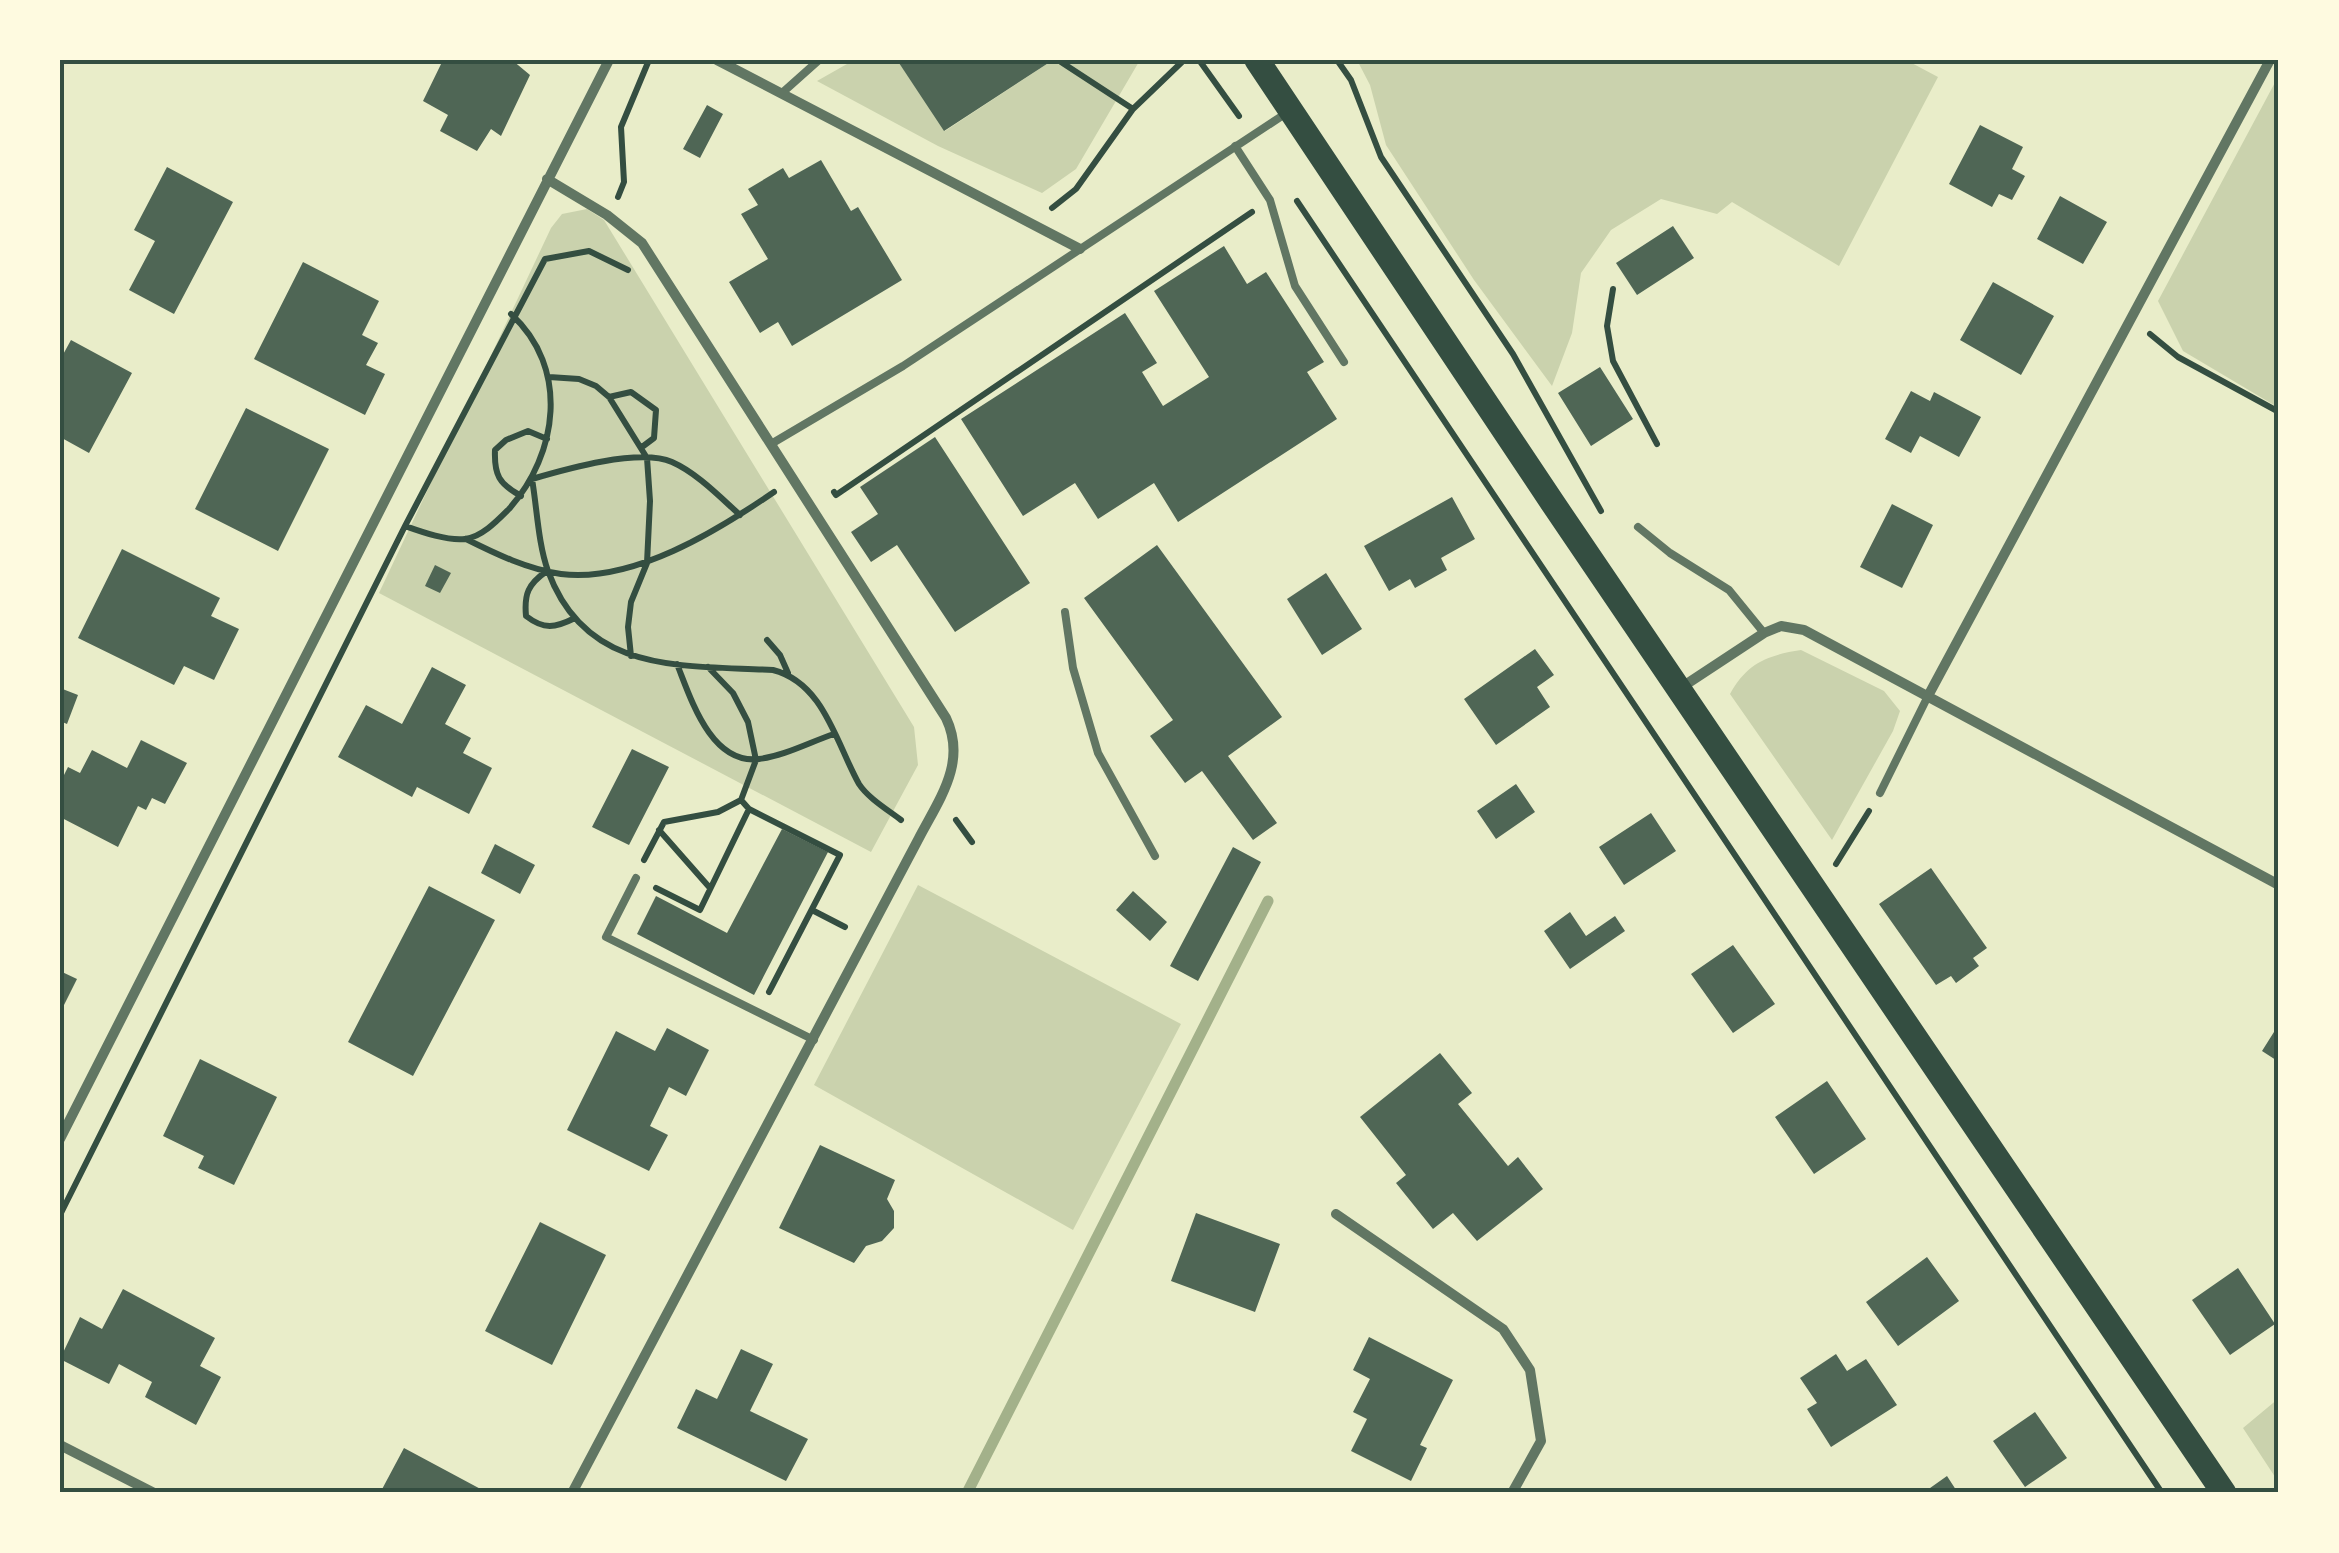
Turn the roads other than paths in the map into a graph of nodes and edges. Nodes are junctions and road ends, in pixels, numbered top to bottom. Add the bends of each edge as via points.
1 (608, 60) edge
2 (717, 60) edge
3 (819, 60) edge
4 (1257, 60) edge
5 (2270, 60) edge
6 (782, 92) junction
7 (1290, 111) junction
8 (1235, 146) junction
9 (547, 179) junction
10 (1080, 249) junction
11 (1344, 362) dead end
12 (772, 444) junction
13 (1638, 527) dead end
14 (1065, 612) dead end
15 (1764, 633) junction
16 (1679, 690) junction
17 (1928, 696) junction
18 (1880, 792) road end
19 (1154, 856) dead end
20 (636, 878) road end
21 (2279, 885) edge
22 (814, 1040) junction
23 (60, 1140) edge
24 (1336, 1214) dead end
25 (60, 1446) edge
26 (154, 1493) edge
27 (572, 1493) edge
28 (1512, 1493) edge
29 (2224, 1493) edge

1 - 9 street
2 - 6 street
3 - 6 lane
4 - 7 main road
5 - 17 street
6 - 10 street
7 - 8 lane
7 - 16 main road
8 - 10 lane
8 - 11 lane via 1270,200 1296,286
9 - 12 street via 642,243
9 - 23 street
10 - 12 lane
12 - 22 street via 946,718 956,749 943,791
13 - 15 lane via 1729,590
14 - 19 lane via 1072,668 1098,753
15 - 16 street
15 - 17 street via 1782,626 1804,630
16 - 29 main road
17 - 18 lane
17 - 21 street
20 - 22 lane via 606,937
22 - 27 street
24 - 28 street via 1503,1329 1530,1370 1541,1441
25 - 26 street

